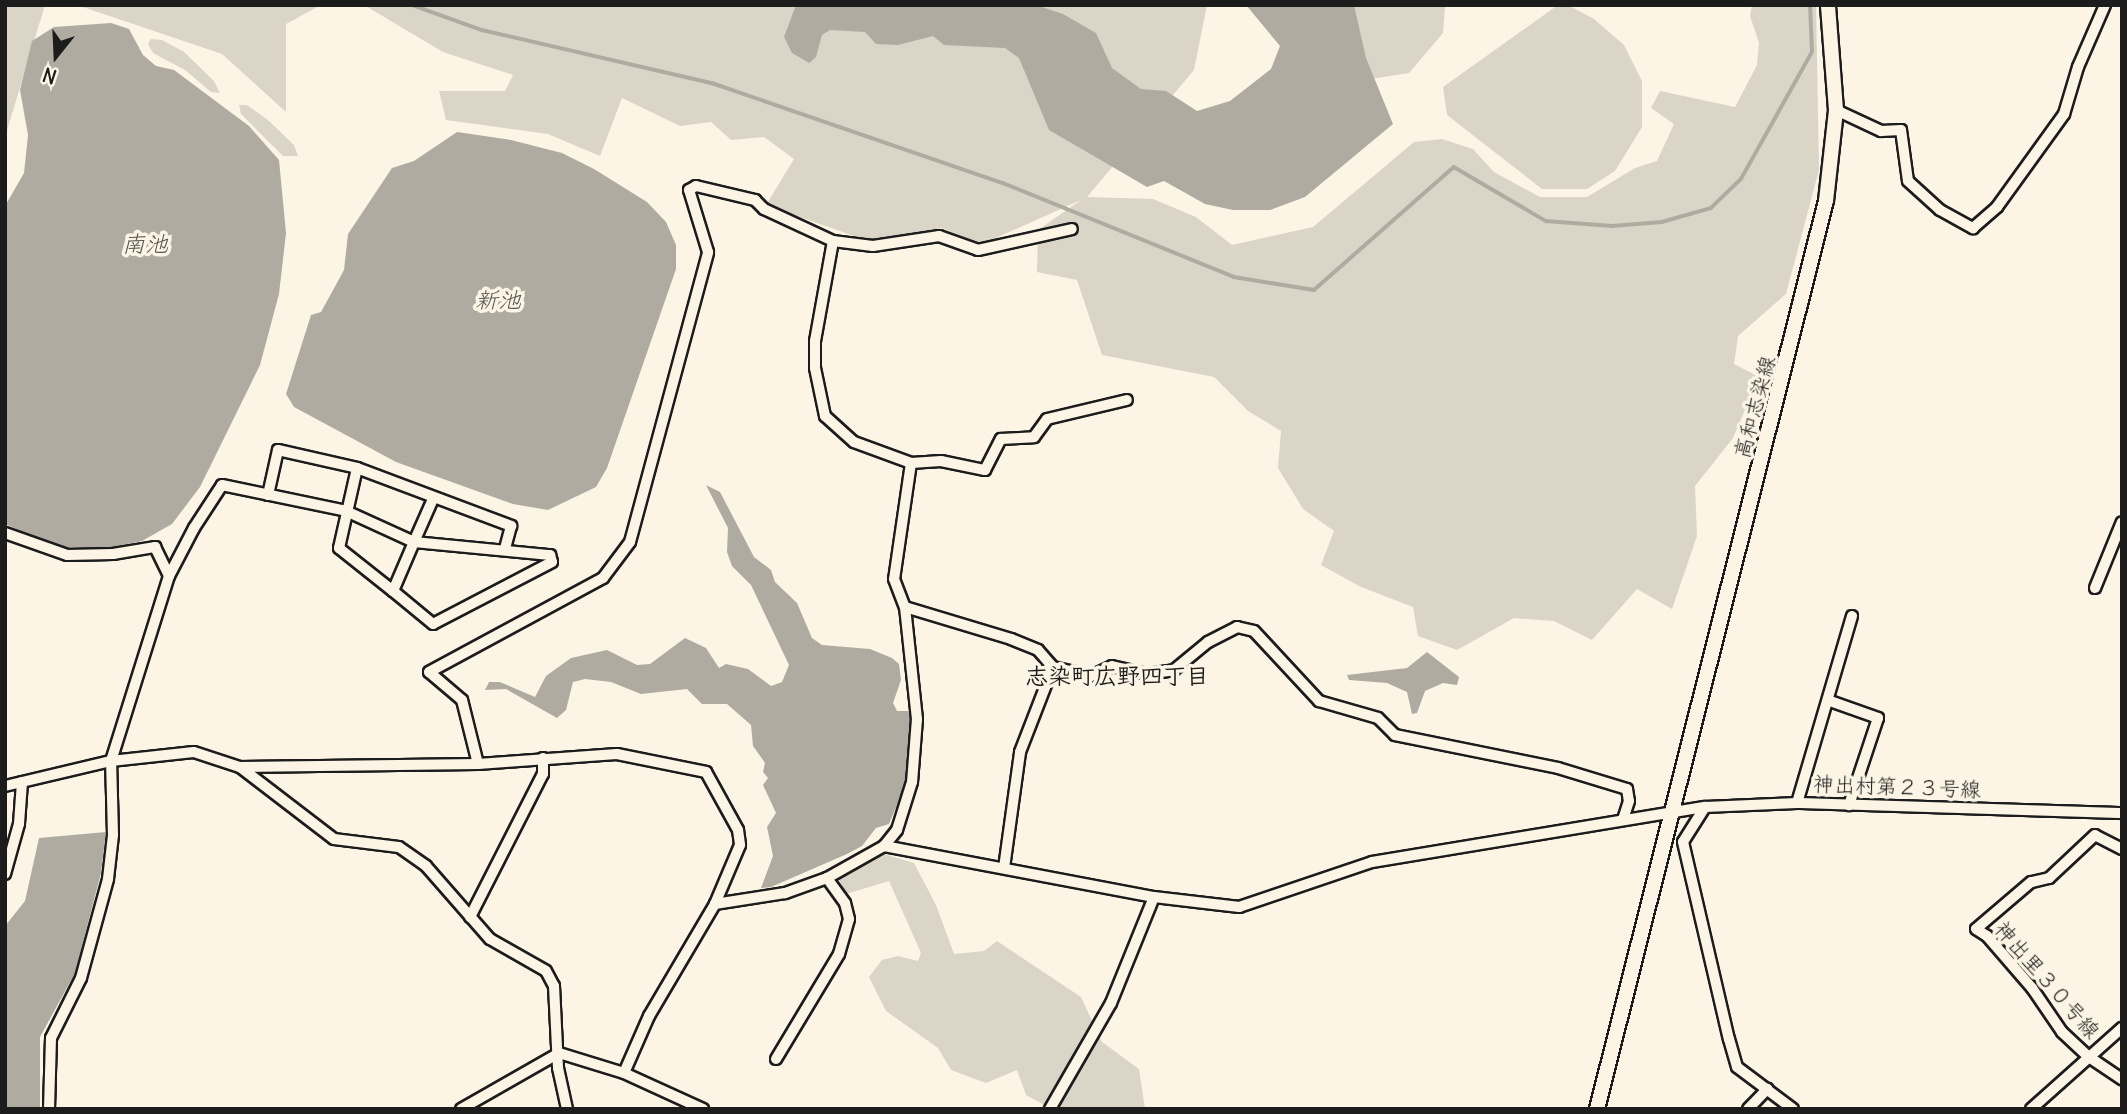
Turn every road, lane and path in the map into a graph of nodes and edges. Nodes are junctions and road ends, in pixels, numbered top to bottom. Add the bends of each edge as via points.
1 (1828, 5) edge
2 (2105, 5) edge
3 (1836, 110) junction
4 (1072, 229) dead end
5 (833, 241) junction
6 (1127, 400) dead end
7 (911, 463) junction
8 (357, 468) junction
9 (268, 495) junction
10 (433, 499) junction
11 (346, 512) junction
12 (2122, 522) edge
13 (5, 533) edge
14 (414, 542) junction
15 (505, 549) junction
16 (169, 576) junction
17 (2095, 588) dead end
18 (393, 591) junction
19 (905, 607) junction
20 (1852, 616) dead end
21 (1054, 667) junction
22 (1830, 701) junction
23 (543, 758) junction
24 (111, 761) junction
25 (478, 764) junction
26 (240, 767) junction
27 (22, 782) junction
28 (5, 786) edge
29 (1797, 803) junction
30 (1849, 805) junction
31 (1705, 807) junction
32 (1673, 813) junction
33 (2122, 813) edge
34 (1623, 820) junction
35 (884, 846) junction
36 (2122, 849) edge
37 (1004, 868) junction
38 (5, 874) edge
39 (827, 878) junction
40 (1154, 897) junction
41 (715, 904) junction
42 (470, 917) junction
43 (2122, 1028) edge
44 (559, 1053) junction
45 (2089, 1058) junction
46 (776, 1059) dead end
47 (624, 1073) junction
48 (2122, 1079) edge
49 (1768, 1089) junction
50 (49, 1109) edge
51 (461, 1109) edge
52 (566, 1109) edge
53 (703, 1109) edge
54 (1050, 1109) edge
55 (1597, 1109) edge
56 (1748, 1109) edge
57 (1793, 1109) edge
58 (2031, 1109) edge

1 - 3 street, 高和志染線
2 - 3 street via 2064,114 1997,207 1973,228 1940,210 1908,181 1901,130 1881,131
3 - 32 street, 高和志染線 via 1823,215
4 - 5 street via 978,250 939,236 873,246
5 - 7 street via 815,341 815,368 825,416 854,442
5 - 25 street via 764,209 755,200 696,187 689,190 708,252 630,542 603,579 429,672 462,700
6 - 7 street via 1047,419 1034,437 1001,439 985,470 941,461
7 - 19 street via 894,579
8 - 9 street via 278,450
8 - 10 street
8 - 11 street
9 - 11 street
9 - 16 street via 222,485
10 - 14 street
10 - 15 street via 511,526
11 - 14 street
11 - 18 street via 339,548
12 - 17 street
13 - 16 street via 67,555 155,547
14 - 15 street
14 - 18 street
15 - 18 street via 550,555 552,562 433,624
16 - 24 street
19 - 21 street via 1011,639 1038,650
19 - 35 street via 918,745 905,809
20 - 22 street
21 - 34 street via 1091,676 1112,666 1147,674 1174,670 1208,642 1237,627 1254,631 1319,701 1378,718 1395,735 1558,768 1627,789 1629,801
21 - 37 street via 1020,752
22 - 29 street
22 - 30 street via 1878,718
23 - 25 street
23 - 41 street via 617,754 706,772 738,830 740,845
23 - 42 street via 543,774
24 - 26 street via 194,752
24 - 27 street
24 - 50 street via 113,835 108,879 81,978 51,1038
25 - 26 street
26 - 42 street via 334,839 399,847 426,866
27 - 28 street
27 - 38 street via 19,824
29 - 30 street, 神出村第２３号線
29 - 31 street, 神出村第２３号線
30 - 33 street, 神出村第２３号線
31 - 32 street, 神出村第２３号線
31 - 49 street via 1683,842 1737,1067
32 - 34 street, 神出村第２３号線
32 - 55 street, 高和志染線
34 - 40 street, 神出村第２３号線 via 1372,862 1239,908
35 - 37 street, 神出村第２３号線
35 - 39 street
36 - 45 street, 神出里３０号線 via 2095,835 2049,878 2031,882 1976,929 1987,936 2062,1032
37 - 40 street, 神出村第２３号線
39 - 41 street via 785,893
39 - 46 street via 845,904 849,919 839,954
40 - 54 street via 1111,1003
41 - 47 street via 649,1016
42 - 44 street via 496,943 546,971 554,986
43 - 45 street
44 - 47 street
44 - 51 street
44 - 52 street
45 - 48 street, 神出里３０号線
45 - 58 street
47 - 53 street
49 - 56 street
49 - 57 street

